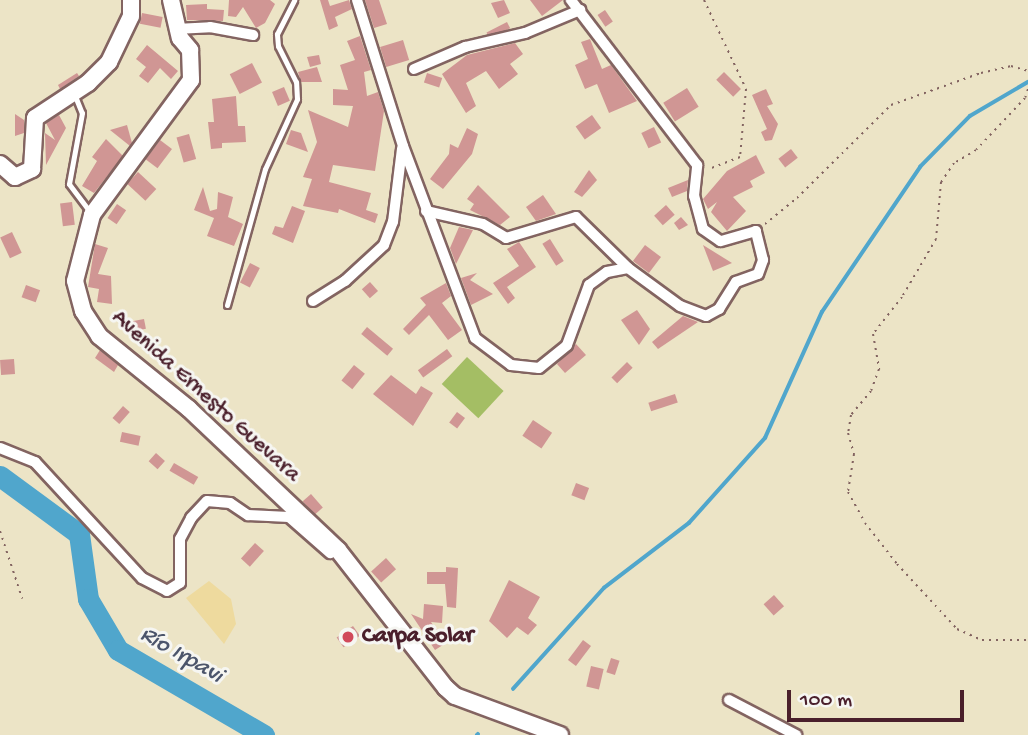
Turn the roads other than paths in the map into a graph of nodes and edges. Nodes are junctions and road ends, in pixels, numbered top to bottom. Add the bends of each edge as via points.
1 (131, 0) edge
2 (171, 0) edge
3 (294, 0) edge
4 (357, 0) edge
5 (571, 0) edge
6 (580, 10) junction
7 (176, 29) junction
8 (253, 35) dead end
9 (414, 69) dead end
10 (74, 94) junction
11 (403, 146) junction
12 (0, 164) edge
13 (426, 211) junction
14 (93, 215) junction
15 (628, 268) junction
16 (313, 301) dead end
17 (227, 306) dead end
18 (0, 449) edge
19 (355, 569) junction
20 (729, 700) dead end
21 (560, 735) edge
22 (796, 735) edge

1 - 10 main road via 131,16 118,50
2 - 7 main road, Avenida Ernesto Guevara
3 - 17 lane via 277,34 296,82 297,99 265,169
4 - 11 street
5 - 6 street
6 - 9 street via 525,33 465,47
6 - 15 street via 689,152 695,170 696,215 703,229 720,242 756,231 762,268 729,288 715,314 706,316 680,306
7 - 8 street via 211,27
7 - 14 main road, Avenida Ernesto Guevara via 190,50 191,80
10 - 12 main road via 35,118 36,158 25,176 15,177
10 - 14 lane via 82,113 69,184
11 - 13 street
11 - 16 street via 393,222 384,245 345,281
13 - 15 street via 483,224 506,238 576,217
13 - 15 street via 469,331 522,369 539,368 559,354 572,334 589,285 607,272
14 - 19 main road, Avenida Ernesto Guevara via 75,281 83,311 99,337 190,409
18 - 19 street via 35,462 142,578 167,591 180,583 180,539 207,501 230,503 248,515 289,517
19 - 21 main road, Avenida Ernesto Guevara via 455,696
20 - 22 street

